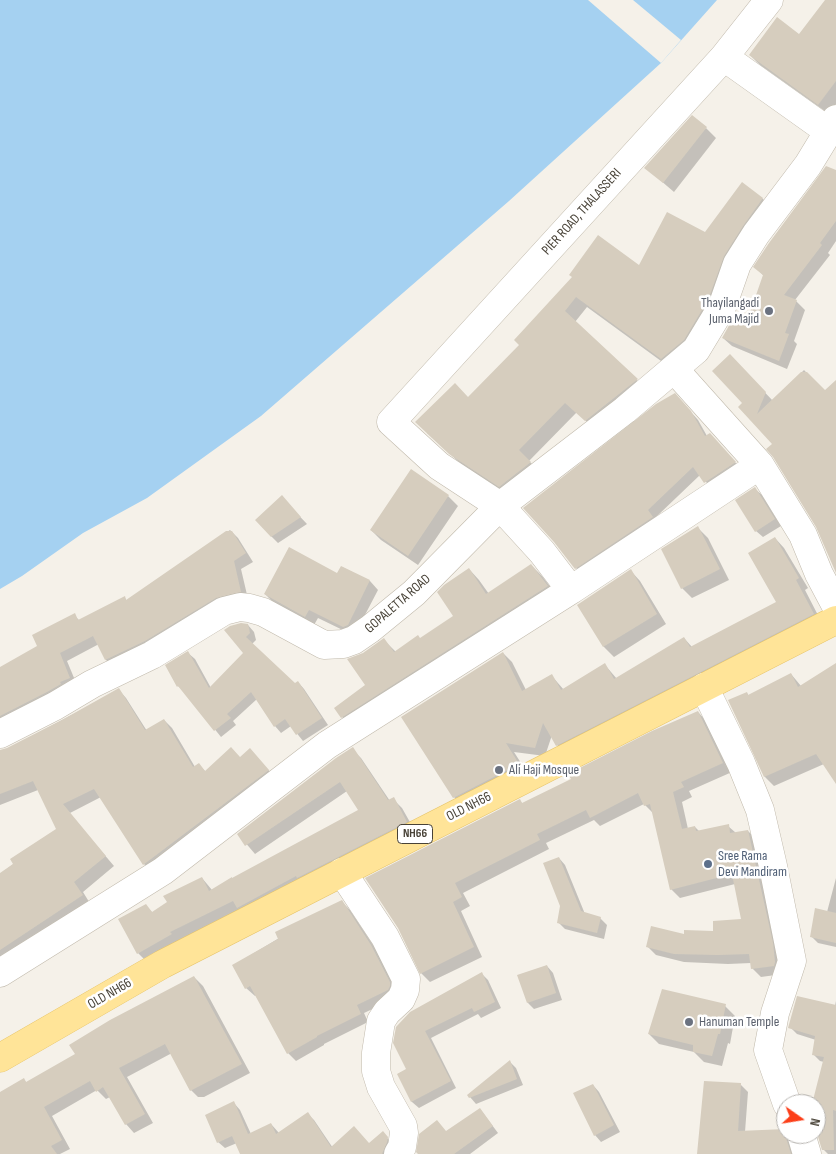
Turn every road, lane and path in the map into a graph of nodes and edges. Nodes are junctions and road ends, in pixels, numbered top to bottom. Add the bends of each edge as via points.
1 (770, 0) edge
2 (724, 57) junction
3 (833, 127) edge
4 (674, 370) junction
5 (760, 465) junction
6 (500, 506) junction
7 (571, 590) junction
8 (836, 606) edge
9 (836, 620) edge
10 (704, 687) junction
11 (0, 734) edge
12 (342, 872) junction
13 (0, 973) edge
14 (0, 1058) edge
15 (783, 1094) edge
16 (398, 1154) edge

1 - 2 street, PIER ROAD, THALASSERI
2 - 3 street
2 - 6 street, PIER ROAD, THALASSERI via 391,422 439,466
3 - 4 street, GOPALETTA ROAD via 737,264 722,307 696,350
4 - 5 street
4 - 6 street, GOPALETTA ROAD
5 - 7 street
5 - 8 street via 803,535
6 - 7 street
6 - 11 street, GOPALETTA ROAD via 414,593 354,640 324,645 263,612 240,607 224,611 152,655
7 - 13 street via 326,746 162,871
9 - 10 main road, OLD NH66 / NH66
10 - 12 main road, OLD NH66 / NH66
10 - 15 street via 760,810 792,961 774,1013 768,1050
12 - 14 main road, OLD NH66 / NH66 via 163,964
12 - 16 street via 385,936 406,979 406,990 401,999 381,1021 376,1053 376,1071 381,1087 403,1126 402,1147

